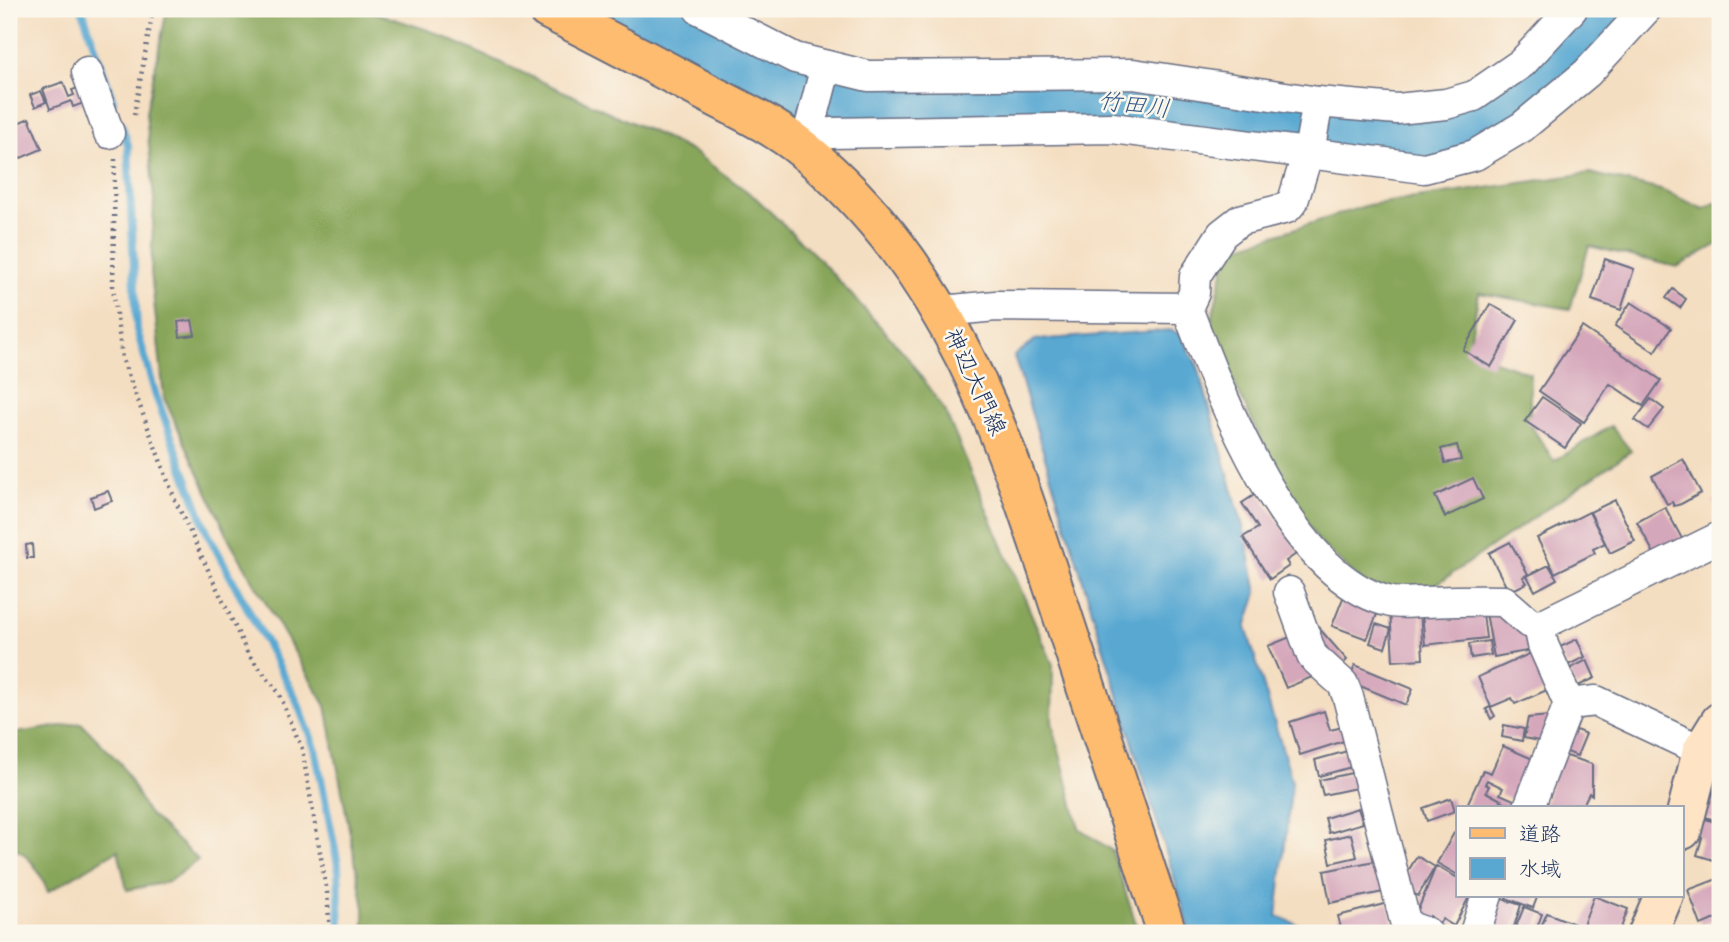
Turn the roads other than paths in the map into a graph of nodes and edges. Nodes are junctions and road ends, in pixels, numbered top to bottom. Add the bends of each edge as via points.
1 (547, 9) edge
2 (699, 9) edge
3 (1572, 9) edge
4 (1646, 9) edge
5 (825, 70) junction
6 (87, 72) dead end
7 (1317, 104) junction
8 (121, 128) road end
9 (809, 136) junction
10 (1309, 149) junction
11 (1187, 308) junction
12 (942, 311) junction
13 (1720, 537) edge
14 (1289, 592) dead end
15 (1539, 626) junction
16 (1569, 704) junction
17 (1711, 736) edge
18 (1529, 806) edge
19 (1684, 824) edge
20 (1486, 897) edge
21 (1663, 897) edge
22 (1167, 933) edge
23 (1427, 933) edge
24 (1475, 933) edge
25 (1648, 933) edge

1 - 9 main road, 神辺大門線 via 765,123
2 - 5 street
3 - 7 street via 1522,62 1474,96 1397,109
4 - 10 street via 1587,73 1522,127 1475,155 1424,168
5 - 7 street via 868,76 1133,75
5 - 9 street
6 - 8 street
7 - 10 street
9 - 10 street via 1112,128
9 - 12 main road, 神辺大門線 via 913,266
10 - 11 street via 1293,201 1287,208 1240,220 1222,234 1195,276
11 - 12 street via 996,306
11 - 15 street via 1214,380 1268,488 1317,556 1348,584 1392,602 1504,601
12 - 22 main road, 神辺大門線 via 983,390 1032,523
13 - 15 street
14 - 23 street via 1312,656 1343,684 1348,698 1405,921
15 - 16 street
16 - 17 street via 1596,701
16 - 18 street
17 - 19 main road
20 - 24 street
21 - 25 main road

